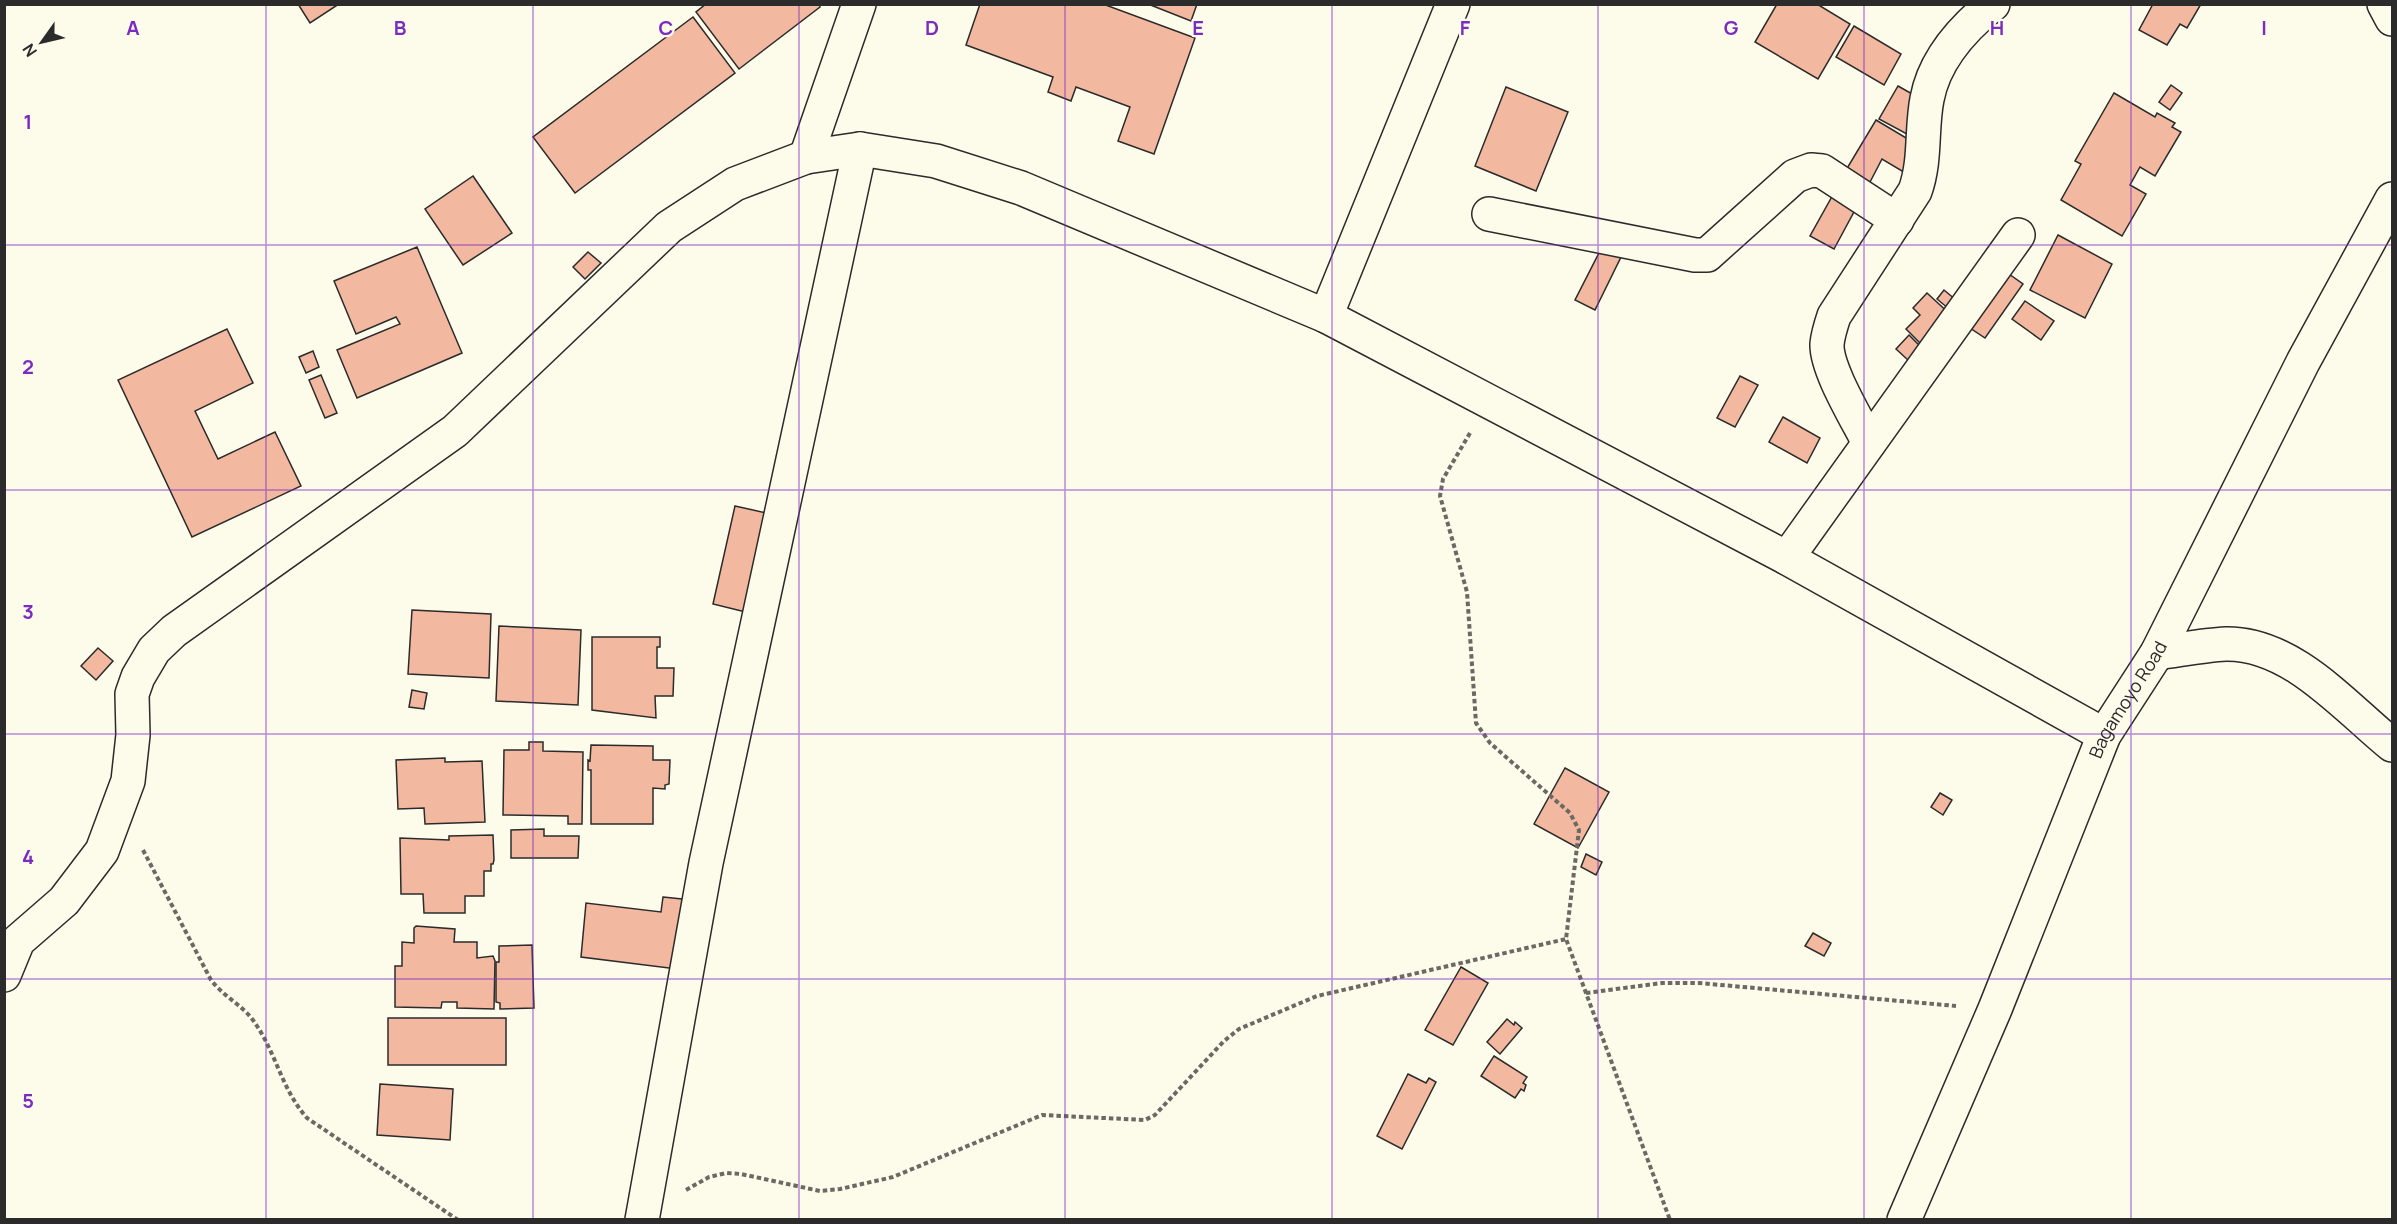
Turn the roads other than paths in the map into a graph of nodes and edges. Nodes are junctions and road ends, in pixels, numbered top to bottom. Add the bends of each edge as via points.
1 (859, 4) edge
2 (1453, 4) edge
3 (1993, 4) edge
4 (2384, 4) edge
5 (2392, 19) edge
6 (860, 149) junction
7 (806, 157) junction
8 (2392, 199) edge
9 (1489, 214) dead end
10 (1897, 219) junction
11 (2018, 235) dead end
12 (1326, 316) junction
13 (1869, 443) junction
14 (1786, 558) junction
15 (2157, 653) junction
16 (2104, 735) junction
17 (2392, 745) edge
18 (4, 975) edge
19 (642, 1216) edge
20 (1904, 1220) edge

1 - 7 main road
2 - 12 main road
3 - 10 main road via 1954,44 1932,80 1921,173 1916,191
4 - 5 main road
6 - 7 main road
6 - 12 main road via 936,160 1021,188
6 - 19 main road via 706,864
7 - 18 main road via 735,184 669,227 455,431 184,624 154,650 132,694 128,781 102,851 64,901 18,941
8 - 15 main road, Bagamoyo Road via 2303,362
9 - 10 main road via 1707,255 1795,176 1811,170 1822,171
10 - 13 main road via 1834,316 1827,346 1830,364
11 - 13 main road
12 - 14 main road
13 - 14 main road
14 - 16 main road
15 - 16 main road, Bagamoyo Road
15 - 17 main road via 2227,644 2265,649 2312,677
16 - 20 main road, Bagamoyo Road via 1995,1009

